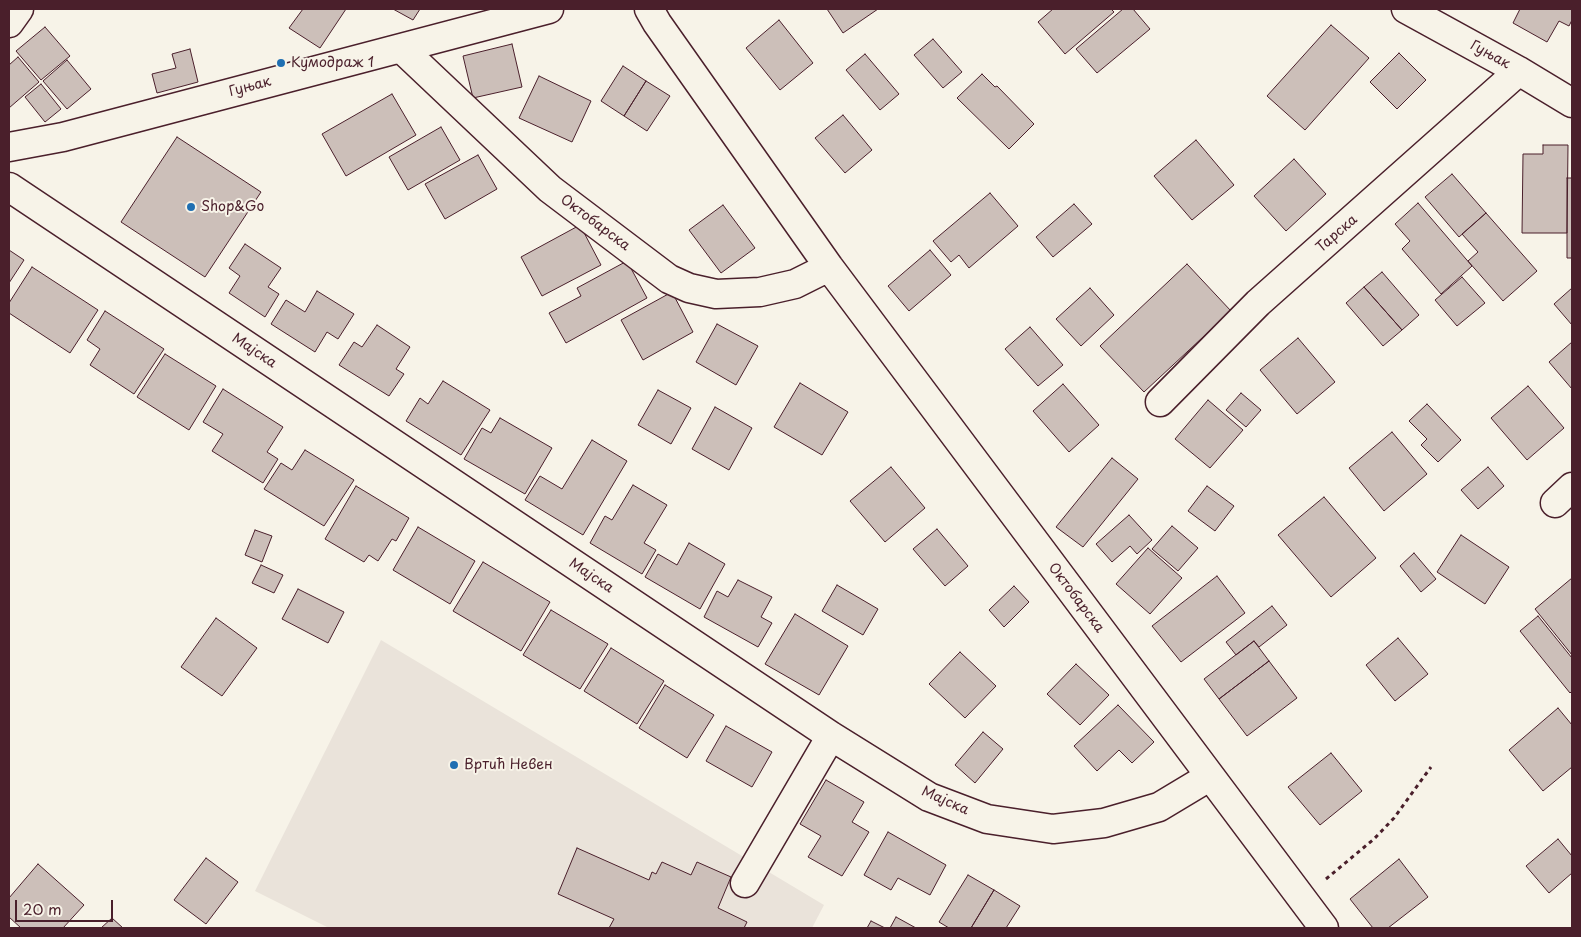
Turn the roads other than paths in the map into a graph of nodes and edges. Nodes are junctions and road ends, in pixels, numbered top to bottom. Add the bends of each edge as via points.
1 (19, 9) edge
2 (549, 9) edge
3 (649, 9) edge
4 (1406, 9) edge
5 (9, 23) edge
6 (402, 49) junction
7 (1519, 71) junction
8 (1572, 103) edge
9 (9, 147) edge
10 (9, 187) edge
11 (829, 267) junction
12 (1160, 402) dead end
13 (831, 736) junction
14 (1209, 777) junction
15 (745, 883) dead end
16 (1324, 928) edge

1 - 5 street
2 - 6 street, Гуњак
3 - 11 street, Октобарска
4 - 7 street, Гуњак
6 - 9 street, Гуњак via 63,137
6 - 11 street, Октобарска via 550,190 669,279 716,294 760,292 795,284
7 - 8 street, Гуњак
7 - 12 street, Тарска via 1258,304
10 - 13 street, Мајска
11 - 14 street, Октобарска
13 - 14 street, Мајска via 929,797 987,819 1053,829 1104,823 1159,807
13 - 15 street
14 - 16 street, Октобарска

